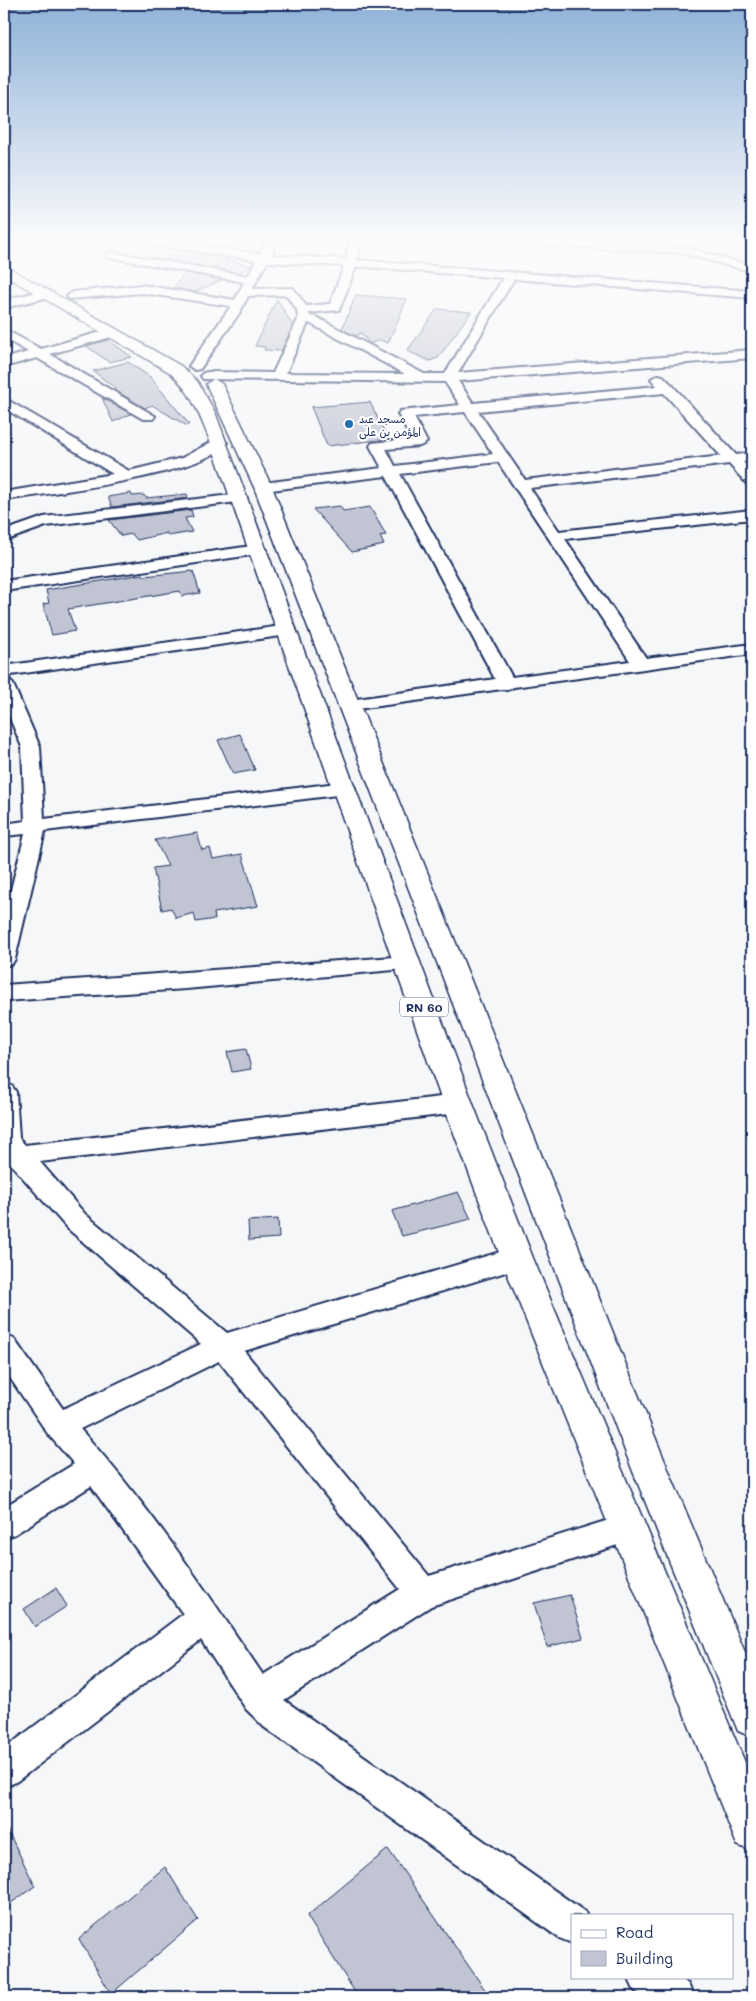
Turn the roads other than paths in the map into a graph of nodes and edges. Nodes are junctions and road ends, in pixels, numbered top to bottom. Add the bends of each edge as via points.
1 (8, 335) edge
2 (103, 335) edge
3 (115, 335) edge
4 (141, 335) edge
5 (221, 335) edge
6 (295, 335) edge
7 (342, 335) edge
8 (475, 335) edge
9 (39, 354) junction
10 (752, 354) edge
11 (642, 362) junction
12 (4, 363) edge
13 (202, 371) junction
14 (278, 375) junction
15 (422, 377) junction
16 (449, 378) junction
17 (668, 389) junction
18 (4, 402) edge
19 (469, 408) junction
20 (148, 416) dead end
21 (220, 443) junction
22 (502, 457) junction
23 (752, 457) edge
24 (733, 460) junction
25 (390, 470) junction
26 (127, 476) junction
27 (752, 481) edge
28 (520, 485) junction
29 (4, 486) edge
30 (251, 492) junction
31 (10, 495) edge
32 (752, 514) edge
33 (4, 536) edge
34 (554, 536) junction
35 (259, 550) junction
36 (4, 586) edge
37 (288, 630) junction
38 (752, 649) edge
39 (642, 665) junction
40 (4, 671) edge
41 (4, 684) edge
42 (506, 685) junction
43 (350, 706) junction
44 (345, 788) junction
45 (34, 825) junction
46 (4, 830) edge
47 (4, 959) edge
48 (408, 963) junction
49 (4, 993) edge
50 (4, 1092) edge
51 (458, 1104) junction
52 (18, 1155) junction
53 (517, 1258) junction
54 (223, 1346) junction
55 (4, 1347) edge
56 (58, 1425) junction
57 (95, 1467) junction
58 (4, 1524) edge
59 (628, 1528) junction
60 (423, 1593) junction
61 (205, 1617) junction
62 (258, 1697) junction
63 (752, 1718) edge
64 (4, 1770) edge
65 (752, 1830) edge
66 (571, 1923) edge
67 (648, 1978) edge
68 (675, 1997) edge

1 - 9 street
2 - 9 street
3 - 21 main road, RN 60 via 168,364 188,379
4 - 13 main road, RN 60
5 - 13 street
6 - 14 street
7 - 15 street
8 - 16 street
9 - 12 street
9 - 20 street
10 - 11 street
11 - 16 street
11 - 17 street
13 - 14 street
13 - 30 main road, RN 60 via 215,385
14 - 15 street
15 - 16 street
16 - 19 street
17 - 19 street
17 - 24 street
18 - 26 street
19 - 22 street
19 - 25 street via 405,414 420,442 377,446
21 - 26 street via 187,461
21 - 30 main road, RN 60
22 - 25 street
22 - 28 street
23 - 24 street
24 - 27 street
24 - 28 street
25 - 30 street
25 - 42 street
26 - 31 street
28 - 34 street
29 - 31 street
30 - 33 street via 44,522
30 - 35 main road, RN 60
30 - 43 main road, RN 60
32 - 34 street
34 - 39 street
35 - 36 street
35 - 37 main road, RN 60
37 - 40 street
37 - 44 main road, RN 60
38 - 39 street
39 - 42 street
41 - 45 street via 32,747
42 - 43 street
43 - 63 main road, RN 60 via 650,1469
44 - 45 street
44 - 48 main road, RN 60
45 - 46 street
45 - 47 street via 35,832
48 - 49 street
48 - 51 main road, RN 60
50 - 52 street via 7,1141
51 - 52 street
51 - 53 main road, RN 60
52 - 54 street via 76,1222
53 - 54 street
53 - 59 main road, RN 60
54 - 56 street
54 - 60 street
55 - 56 street
56 - 57 street
57 - 58 street
57 - 61 street
59 - 60 street
59 - 65 main road, RN 60
60 - 62 street
61 - 62 street
61 - 64 street
62 - 66 street via 276,1715
67 - 68 street

